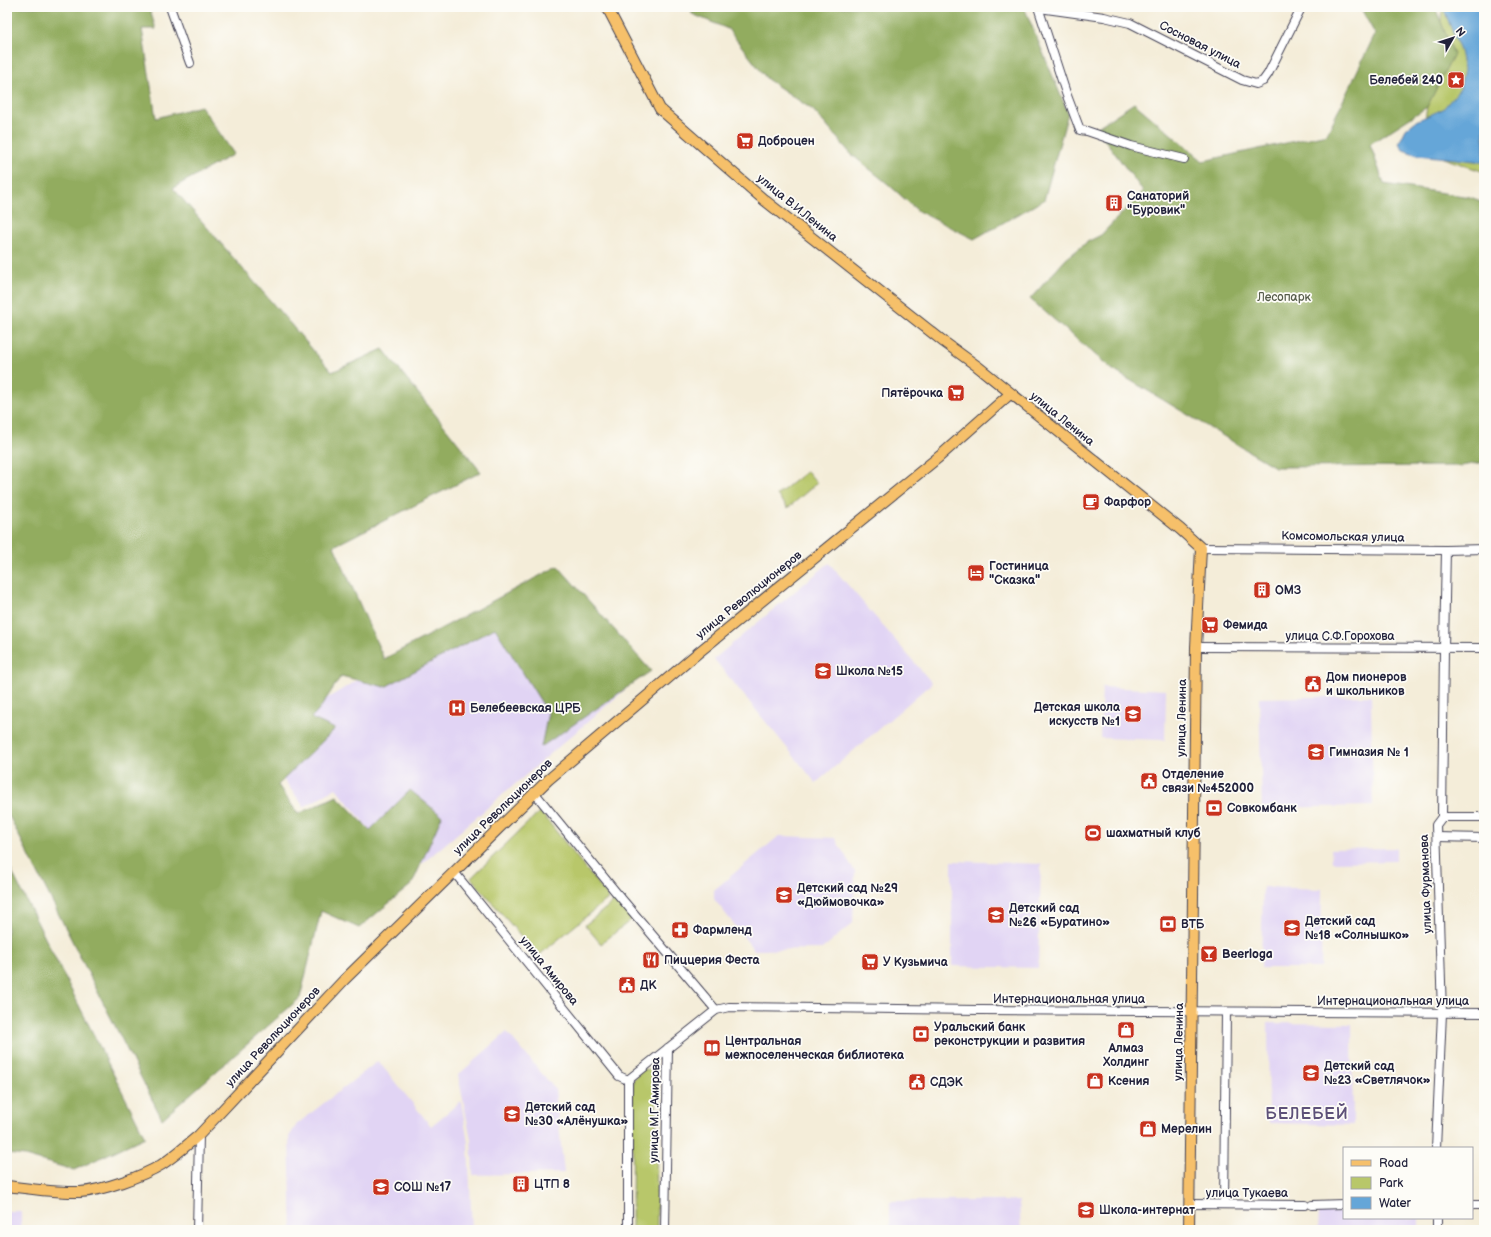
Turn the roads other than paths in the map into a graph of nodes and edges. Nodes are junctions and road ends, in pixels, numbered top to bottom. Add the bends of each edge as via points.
1 (170, 7) edge
2 (607, 7) edge
3 (1039, 8) edge
4 (1300, 10) edge
5 (190, 63) dead end
6 (1184, 159) dead end
7 (1010, 394) junction
8 (1201, 548) junction
9 (1484, 549) edge
10 (1446, 550) junction
11 (1196, 647) junction
12 (1444, 648) junction
13 (1484, 648) edge
14 (534, 792) junction
15 (1442, 817) junction
16 (1484, 817) edge
17 (1437, 837) junction
18 (1484, 838) edge
19 (454, 872) junction
20 (716, 1010) junction
21 (1192, 1012) junction
22 (1226, 1012) junction
23 (1442, 1013) junction
24 (1484, 1013) edge
25 (668, 1048) junction
26 (628, 1080) junction
27 (200, 1135) junction
28 (1436, 1147) edge
29 (7, 1186) edge
30 (1189, 1204) junction
31 (1224, 1204) junction
32 (1343, 1204) edge
33 (1473, 1205) edge
34 (1484, 1205) edge
35 (1437, 1219) edge
36 (197, 1230) edge
37 (628, 1230) edge
38 (665, 1230) edge
39 (1189, 1230) edge
40 (1437, 1230) edge

1 - 5 street
2 - 7 main road, улица В.И.Ленина via 660,109 763,199
3 - 4 street, Сосновая улица via 1130,23 1242,80 1256,84 1263,81 1268,74
3 - 6 street via 1080,130
7 - 8 main road, улица Ленина
7 - 14 main road, улица Революционеров via 940,456 699,652
8 - 10 street, Комсомольская улица
8 - 11 main road, улица Ленина
9 - 10 street, Комсомольская улица
10 - 12 street, улица Фурманова
11 - 12 street, улица С.Ф.Горохова
11 - 21 main road, улица Ленина
12 - 13 street, улица С.Ф.Горохова
12 - 15 street, улица Фурманова
14 - 19 main road, улица Революционеров
14 - 20 street
15 - 16 street
15 - 17 street, улица Фурманова via 1436,825
17 - 18 street
17 - 23 street, улица Фурманова
19 - 26 street, улица Амирова via 619,1076
19 - 27 main road, улица Революционеров via 344,980
20 - 21 street, Интернациональная улица via 729,1007
20 - 25 street, Интернациональная улица
21 - 22 street, Интернациональная улица
21 - 30 main road, улица Ленина
22 - 23 street, Интернациональная улица
22 - 31 street
23 - 24 street, Интернациональная улица
23 - 28 street, улица Фурманова
25 - 26 street, улица М.Г.Амирова
25 - 38 street, улица М.Г.Амирова
26 - 37 street
27 - 29 main road, улица Революционеров via 160,1166 109,1186 81,1192
27 - 36 street
30 - 31 street, улица Тукаева
30 - 39 main road, улица Ленина
31 - 32 street, улица Тукаева
33 - 34 street
35 - 40 street

